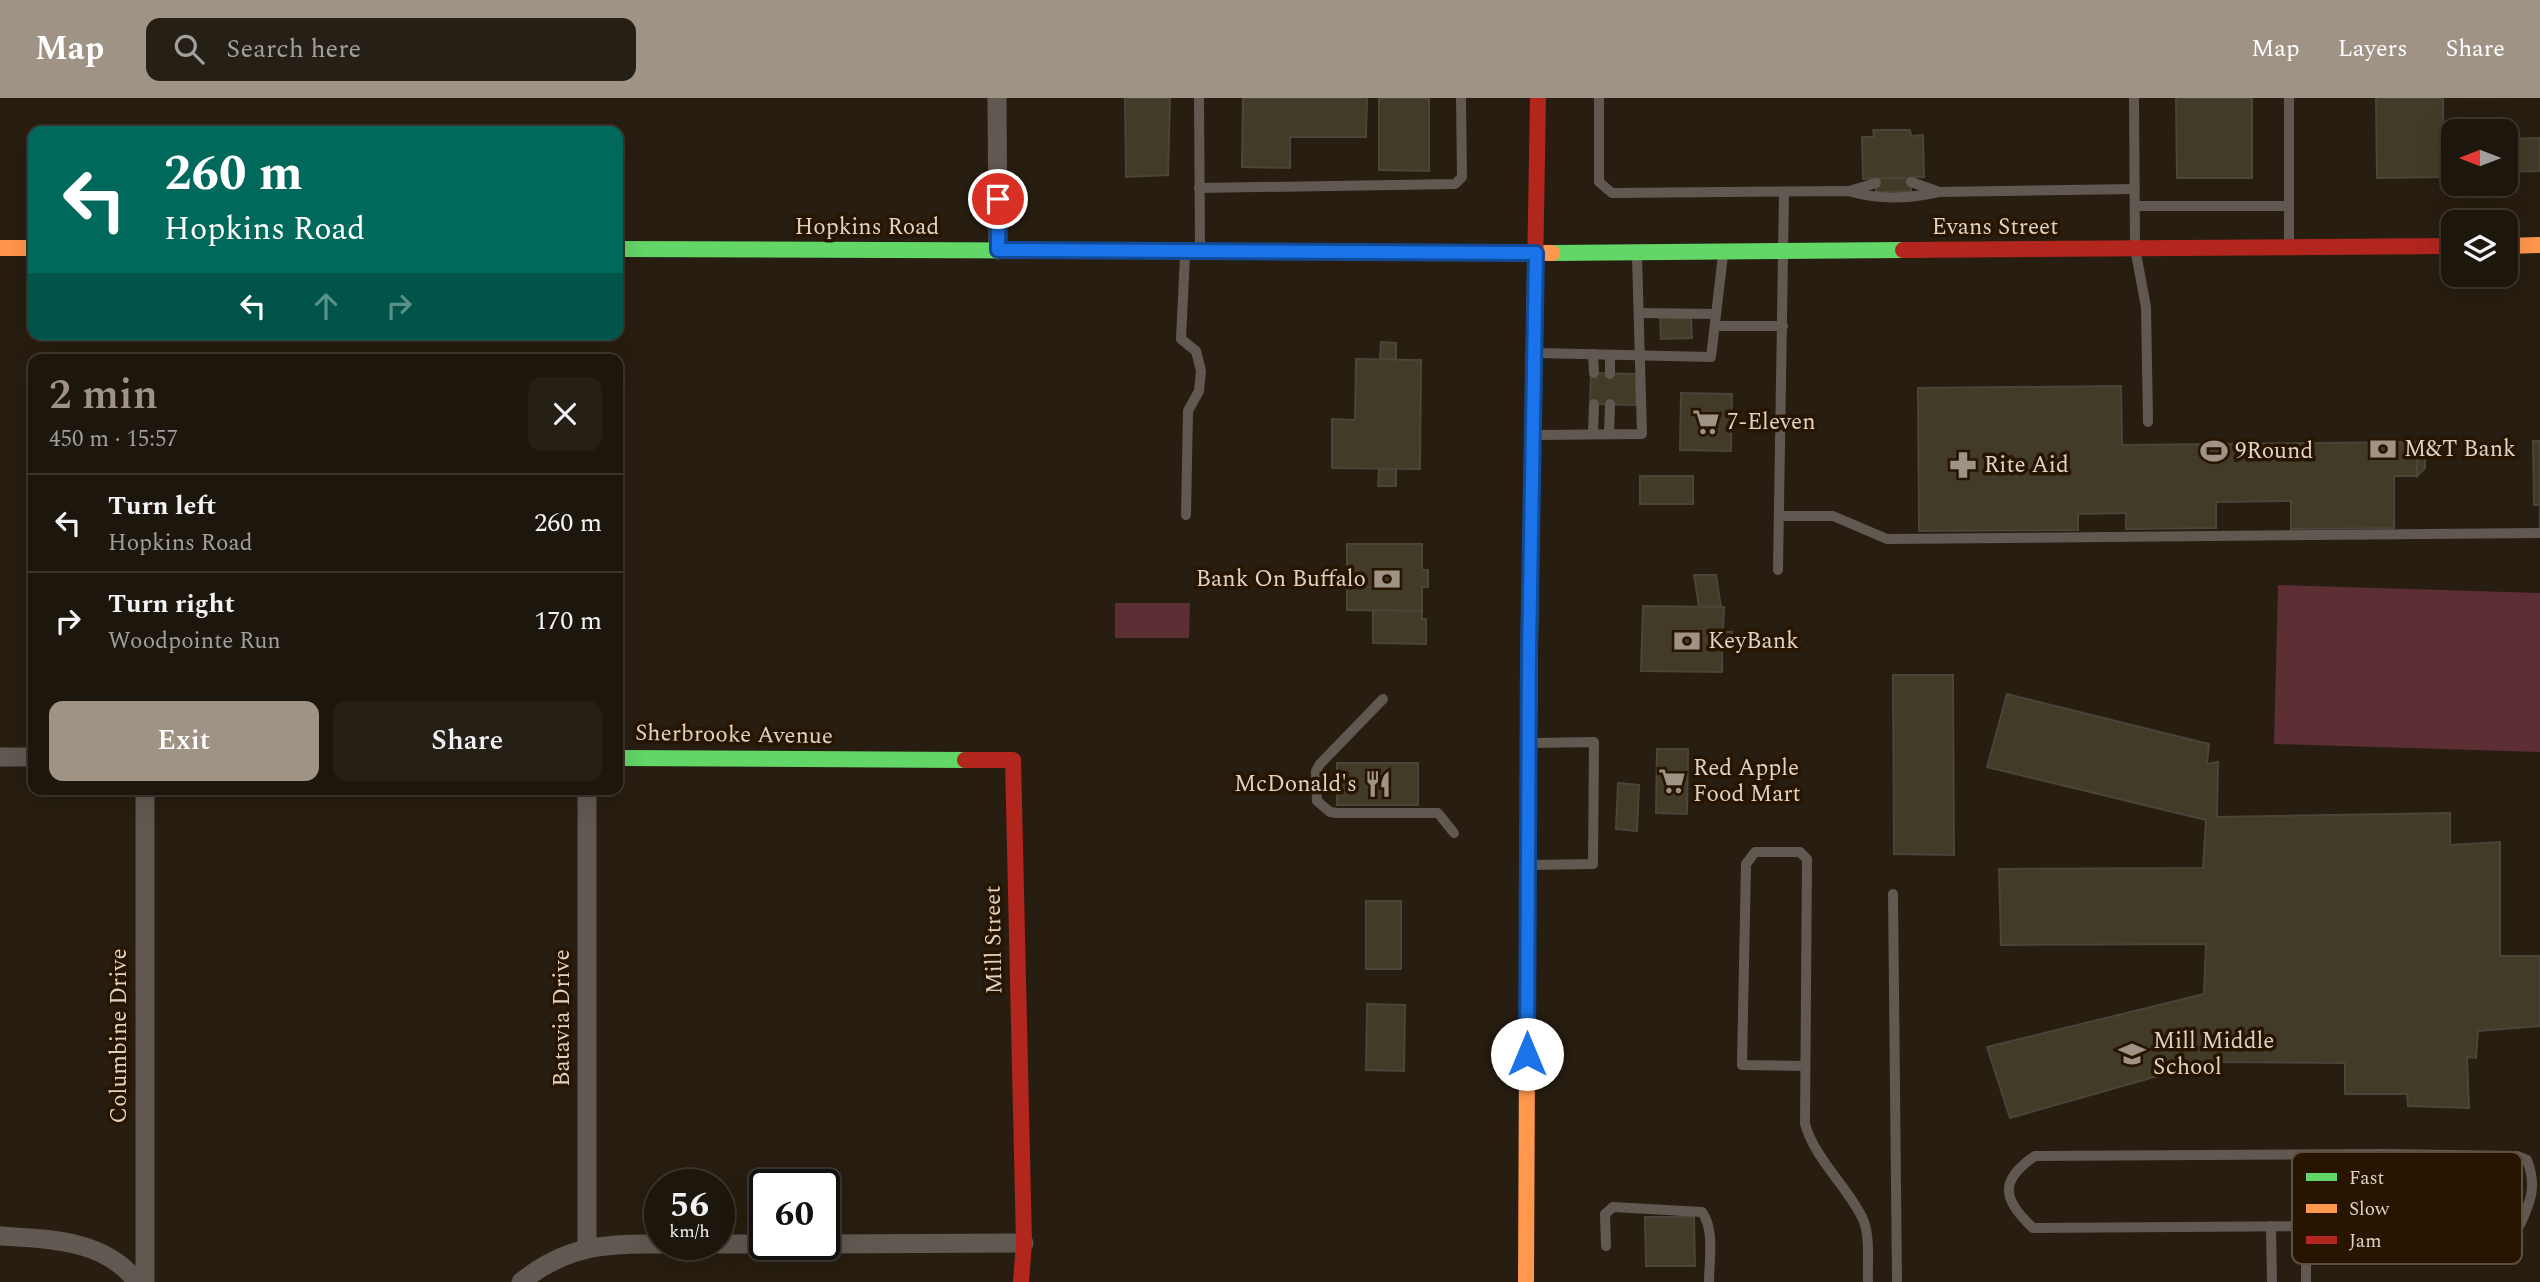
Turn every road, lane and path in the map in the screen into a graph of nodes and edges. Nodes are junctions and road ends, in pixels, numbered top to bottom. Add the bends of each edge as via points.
1 (997, 98) edge
2 (1199, 98) edge
3 (1461, 98) edge
4 (1538, 98) edge
5 (1600, 98) edge
6 (2134, 98) edge
7 (2289, 98) edge
8 (1911, 182) dead end
9 (1875, 183) dead end
10 (1199, 188) junction
11 (2135, 188) junction
12 (1849, 191) junction
13 (1784, 192) junction
14 (1939, 192) junction
15 (2135, 206) junction
16 (2289, 206) junction
17 (2540, 245) edge
18 (2441, 246) edge
19 (2518, 246) edge
20 (0, 248) edge
21 (28, 248) edge
22 (2135, 248) junction
23 (2289, 248) junction
24 (623, 249) edge
25 (998, 250) junction
26 (1192, 251) junction
27 (1724, 251) junction
28 (1784, 251) junction
29 (1637, 252) junction
30 (1536, 253) junction
31 (1640, 313) junction
32 (1716, 320) junction
33 (1783, 326) junction
34 (1536, 353) junction
35 (1593, 354) junction
36 (1610, 355) junction
37 (1642, 355) junction
38 (1594, 373) dead end
39 (1610, 374) dead end
40 (1594, 404) dead end
41 (1609, 404) dead end
42 (2147, 422) dead end
43 (1593, 434) junction
44 (1609, 434) junction
45 (1534, 435) junction
46 (1186, 515) dead end
47 (1779, 516) junction
48 (2540, 533) edge
49 (1778, 570) dead end
50 (1383, 699) dead end
51 (1529, 743) junction
52 (0, 757) edge
53 (28, 757) edge
54 (623, 758) edge
55 (849, 761) joint
56 (145, 795) edge
57 (587, 795) edge
58 (1454, 833) dead end
59 (1528, 865) junction
60 (1893, 894) dead end
61 (1805, 1066) junction
62 (2292, 1156) edge
63 (2522, 1158) edge
64 (2536, 1174) edge
65 (2536, 1198) edge
66 (2522, 1222) edge
67 (2271, 1226) junction
68 (2292, 1226) edge
69 (0, 1236) edge
70 (1024, 1243) junction
71 (840, 1244) edge
72 (644, 1245) edge
73 (1606, 1246) dead end
74 (587, 1247) junction
75 (2306, 1264) edge
76 (137, 1282) edge
77 (145, 1282) edge
78 (521, 1282) edge
79 (1021, 1282) edge
80 (1526, 1282) edge
81 (1709, 1282) edge
82 (1867, 1282) edge
83 (1897, 1282) edge
84 (2272, 1282) edge
85 (2306, 1282) edge

1 - 25 street
2 - 10 lane
3 - 10 lane via 1462,177 1455,184
4 - 30 street
5 - 13 lane via 1600,183 1605,190
6 - 11 lane
7 - 16 lane
8 - 14 lane
9 - 12 lane
10 - 26 lane
11 - 14 lane
11 - 15 lane
12 - 13 lane
12 - 14 lane via 1875,198
13 - 28 lane
15 - 16 lane
15 - 22 lane
16 - 23 lane
17 - 19 street
18 - 23 street, Evans Street
20 - 21 street
22 - 23 street, Evans Street
22 - 28 street, Evans Street
22 - 42 lane via 2146,307
24 - 25 street, Hopkins Road
25 - 26 street, Hopkins Road
26 - 30 street, Hopkins Road
26 - 46 lane via 1181,338 1196,351 1201,371 1199,391 1188,411
27 - 28 street, Evans Street
27 - 29 street, Evans Street
27 - 32 lane
28 - 33 lane
29 - 30 street, Evans Street
29 - 31 lane
30 - 34 street
31 - 32 lane
31 - 37 lane
32 - 33 lane
32 - 37 lane via 1711,357
33 - 47 lane
34 - 35 lane
34 - 45 street
35 - 36 lane
35 - 38 lane
36 - 37 lane
36 - 39 lane
37 - 44 lane via 1642,434
40 - 43 lane
41 - 44 lane
43 - 44 lane
43 - 45 lane
45 - 51 street
47 - 48 lane via 1833,516 1887,540
47 - 49 lane
50 - 58 lane via 1320,764 1317,801 1337,813 1438,813
51 - 59 street
51 - 59 lane via 1594,742 1594,783 1593,864
52 - 53 street
54 - 55 street, Sherbrooke Avenue
55 - 70 street, Mill Street via 1013,760
56 - 77 street, Columbine Drive
57 - 74 street, Batavia Drive
59 - 80 street
60 - 83 lane
61 - 61 lane via 1807,859 1800,852 1762,850 1746,864 1742,1065
61 - 82 lane via 1808,1133 1862,1218 1867,1234
62 - 67 lane via 2035,1156 2017,1168 2009,1187 2013,1209 2033,1228
63 - 64 lane
64 - 65 lane
65 - 66 lane
67 - 68 lane
67 - 84 lane
69 - 76 street via 62,1240 90,1248 111,1258
70 - 71 street
70 - 79 street, Mill Street
72 - 74 street
73 - 81 lane via 1607,1209 1702,1212 1709,1231
74 - 78 street via 563,1254
75 - 85 lane

